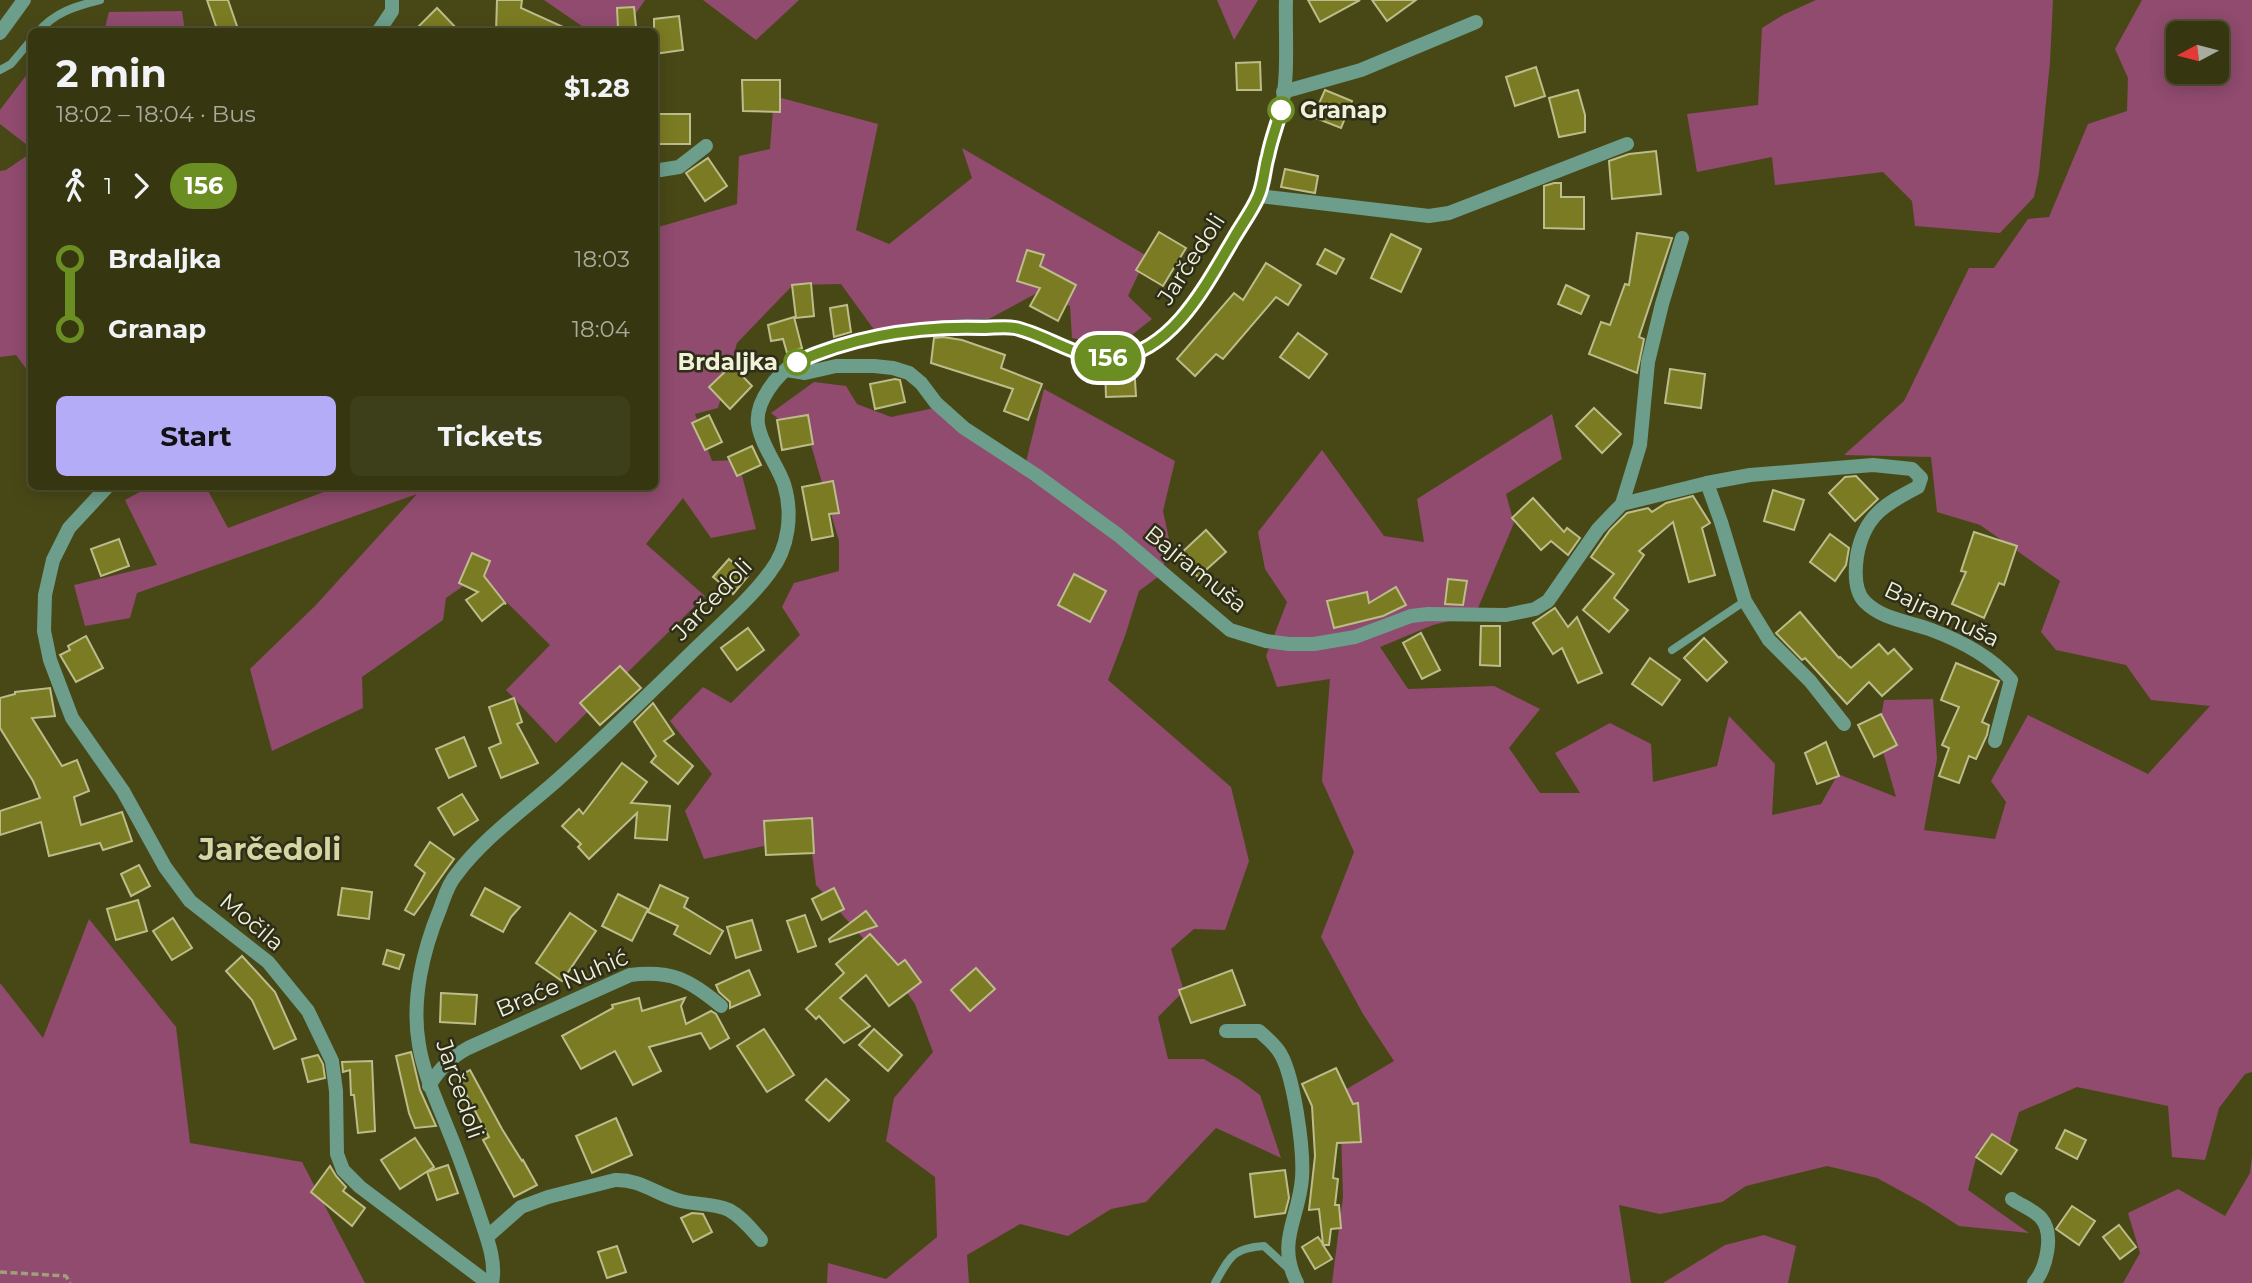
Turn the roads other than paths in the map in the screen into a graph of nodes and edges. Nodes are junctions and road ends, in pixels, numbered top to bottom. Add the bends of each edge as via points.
1 (24, 0) edge
2 (100, 0) edge
3 (392, 0) edge
4 (1286, 0) edge
5 (1476, 23) dead end
6 (41, 28) edge
7 (381, 28) edge
8 (0, 33) edge
9 (28, 45) edge
10 (0, 70) edge
11 (1283, 92) junction
12 (1627, 144) dead end
13 (706, 146) dead end
14 (658, 171) edge
15 (1259, 196) junction
16 (1682, 238) dead end
17 (787, 370) junction
18 (1707, 483) junction
19 (104, 490) edge
20 (1622, 504) junction
21 (1745, 601) junction
22 (1672, 650) dead end
23 (1844, 724) dead end
24 (1995, 741) dead end
25 (721, 1006) dead end
26 (1226, 1031) dead end
27 (429, 1086) junction
28 (2012, 1199) dead end
29 (487, 1237) junction
30 (761, 1240) dead end
31 (1294, 1276) edge
32 (490, 1283) edge
33 (1215, 1283) edge
34 (2034, 1283) edge

1 - 8 street
2 - 6 lane via 72,7 48,19
3 - 7 street via 392,11
4 - 11 street, Jarčedoli
5 - 11 street via 1361,70
9 - 10 lane via 12,64
11 - 15 street, Jarčedoli
12 - 15 street via 1448,213 1429,216
13 - 14 street via 679,167
15 - 17 street, Jarčedoli via 1210,278 1176,324 1132,355 1096,357 1014,328 966,327 863,339 821,351
16 - 20 street, Bajramuša via 1648,362 1640,445
17 - 20 street, Bajramuša via 805,373 836,366 874,366 909,373 964,428 1108,528 1230,630 1266,641 1314,644 1355,637 1411,616 1506,615 1535,609 1548,601 1598,529
17 - 27 street, Jarčedoli via 773,383 758,418 784,484 788,508 780,558 753,593 453,878 426,944 419,982 418,1042
18 - 20 street, Bajramuša
18 - 21 street
18 - 24 street, Bajramuša via 1874,464 1917,472 1921,478 1918,487 1871,518 1859,542 1856,581 1863,600 1880,614 1968,646 2006,674 2011,680
19 - 32 street, Močila via 69,528 53,560 45,595 44,631 50,660 72,718 190,901 268,962 308,1011 332,1061 337,1154 343,1170
21 - 22 lane
21 - 23 street via 1769,640
25 - 27 street, Braće Nuhić via 694,984 656,972 631,975 468,1048 450,1058
26 - 31 street via 1259,1031 1280,1052 1294,1095 1302,1178 1286,1245
27 - 29 street, Jarčedoli
28 - 34 street via 2040,1218 2048,1231 2041,1274
29 - 30 street via 521,1207 625,1180 678,1200 727,1209
29 - 32 street, Jarčedoli via 494,1273
31 - 33 lane via 1264,1246 1246,1247 1229,1258

